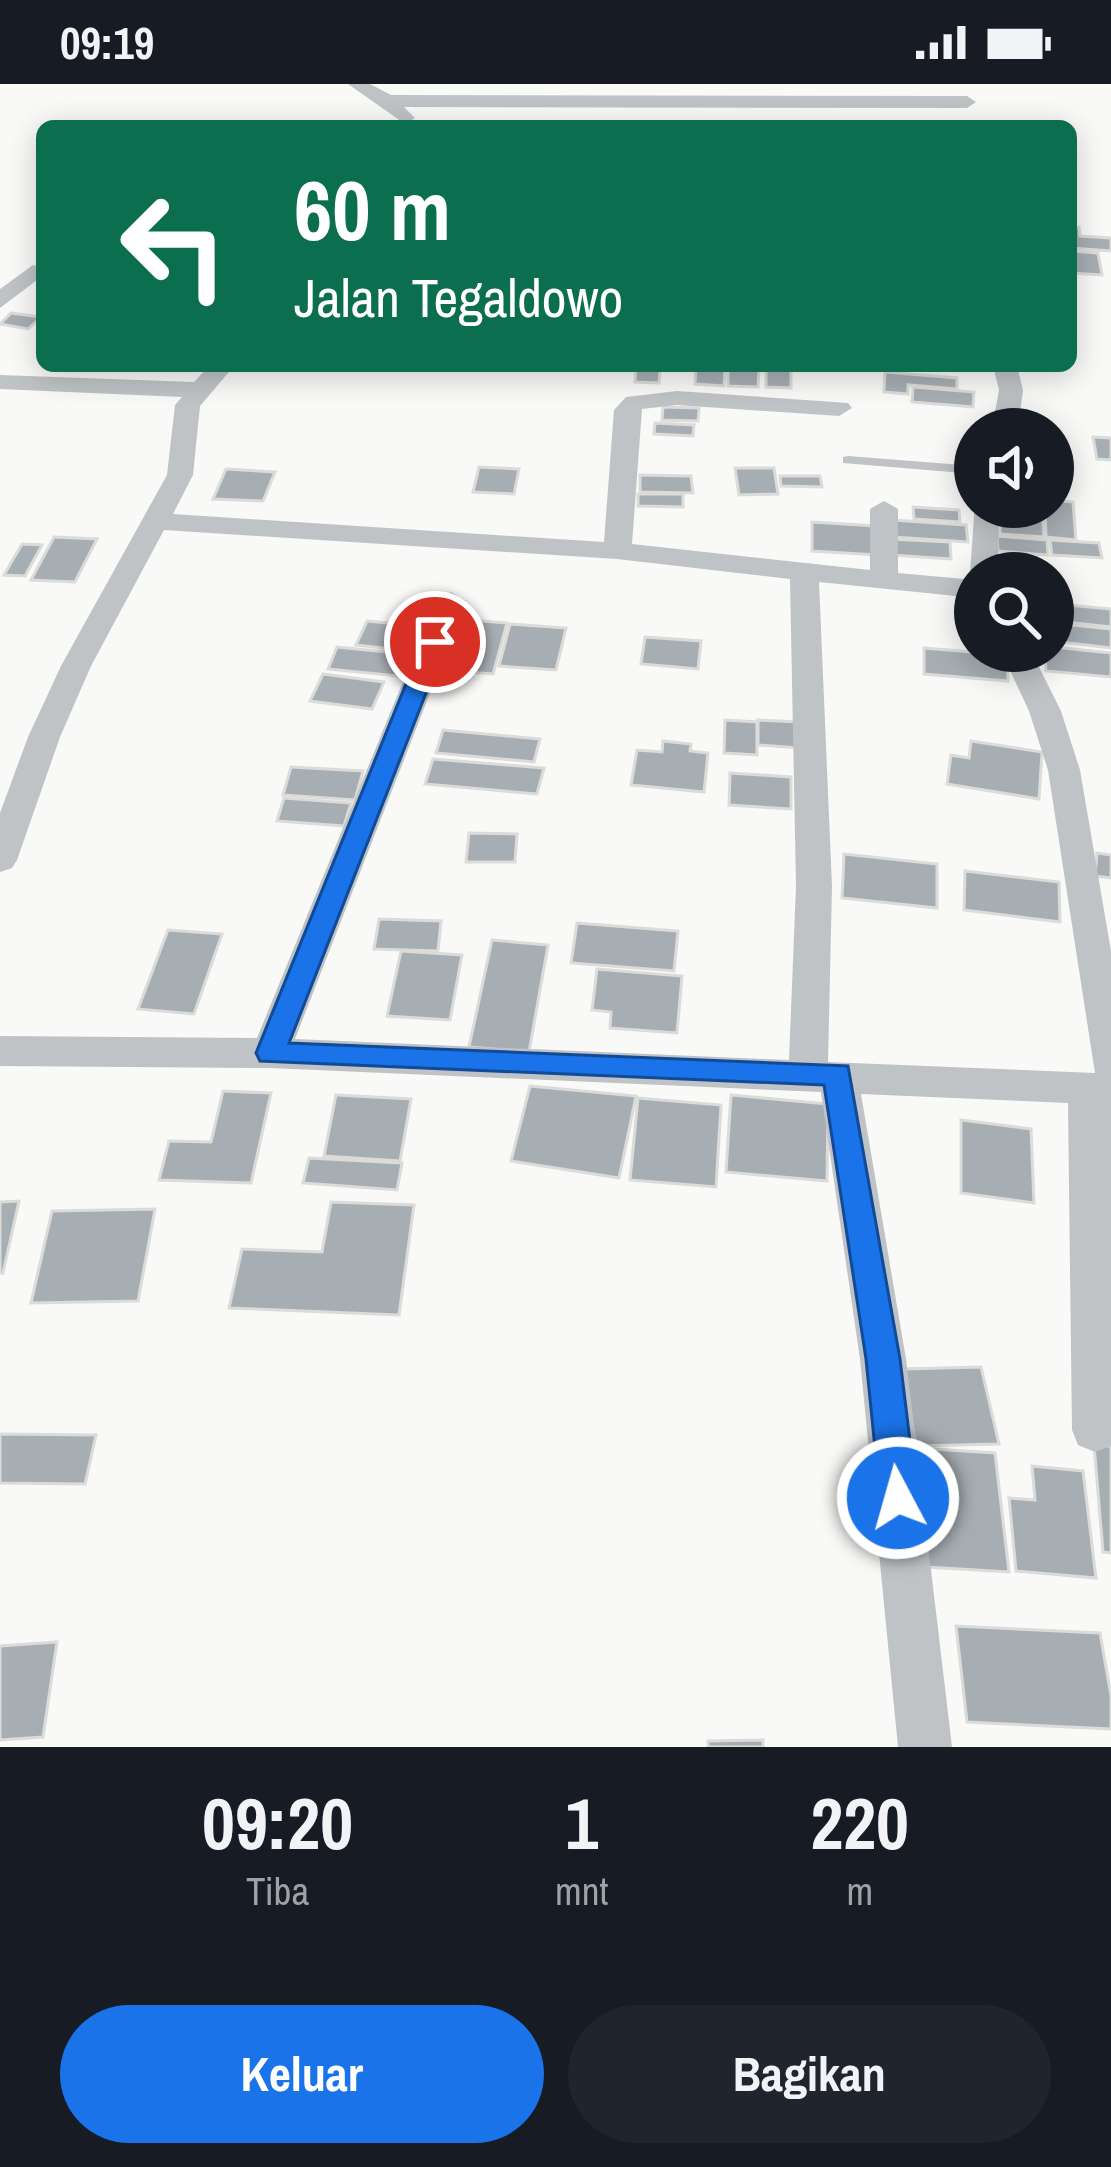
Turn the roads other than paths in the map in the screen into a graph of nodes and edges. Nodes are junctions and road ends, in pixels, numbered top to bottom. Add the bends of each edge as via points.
1 (357, 84) edge
2 (986, 88) dead end
3 (387, 101) junction
4 (967, 103) junction
5 (405, 120) edge
6 (956, 120) edge
7 (33, 272) dead end
8 (0, 302) edge
9 (217, 372) edge
10 (1006, 372) edge
11 (52, 375) edge
12 (0, 382) edge
13 (201, 389) junction
14 (839, 408) dead end
15 (1008, 408) edge
16 (848, 460) dead end
17 (954, 468) edge
18 (884, 509) dead end
19 (154, 521) junction
20 (617, 551) junction
21 (805, 572) junction
22 (884, 580) junction
23 (954, 587) edge
24 (451, 601) dead end
25 (1026, 672) edge
26 (0, 860) edge
27 (0, 1051) edge
28 (270, 1053) junction
29 (823, 1074) junction
30 (1103, 1081) edge
31 (1095, 1430) dead end
32 (925, 1747) edge

1 - 3 street
2 - 4 street
3 - 4 street
3 - 5 street
4 - 6 street
7 - 8 street
9 - 13 street
10 - 15 street
11 - 12 street
11 - 13 street
13 - 19 street via 188,405 180,475
14 - 20 street via 635,402
16 - 17 lane
18 - 22 street
19 - 20 street
19 - 26 street via 60,702
20 - 21 street
21 - 22 street
21 - 29 street
22 - 23 street
24 - 28 street
25 - 30 street via 1064,770
27 - 28 street
28 - 29 street
29 - 30 street
29 - 32 street via 883,1359
30 - 31 street

